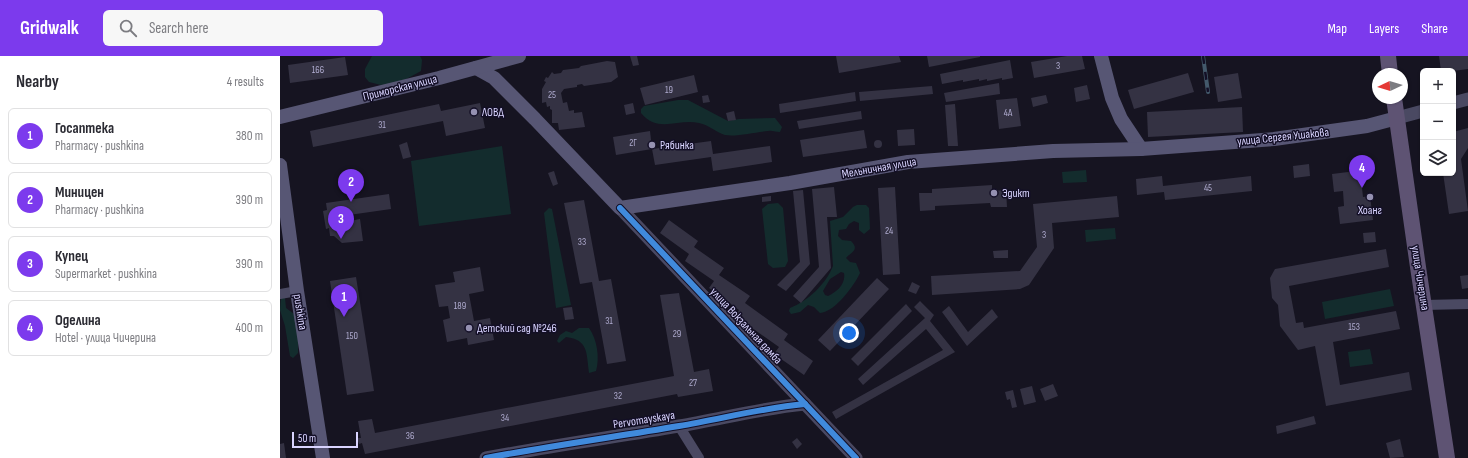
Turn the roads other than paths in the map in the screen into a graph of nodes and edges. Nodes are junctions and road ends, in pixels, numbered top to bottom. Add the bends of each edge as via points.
1 (519, 56) edge
2 (1101, 56) edge
3 (1388, 56) edge
4 (476, 68) junction
5 (1389, 68) edge
6 (1468, 99) edge
7 (1456, 102) edge
8 (1395, 104) edge
9 (1420, 112) edge
10 (280, 117) edge
11 (1396, 118) junction
12 (1141, 149) junction
13 (280, 165) edge
14 (283, 197) edge
15 (620, 208) junction
16 (297, 291) junction
17 (280, 294) edge
18 (1468, 304) edge
19 (1424, 305) junction
20 (805, 404) junction
21 (679, 426) junction
22 (323, 458) edge
23 (486, 458) edge
24 (699, 458) edge
25 (856, 458) edge
26 (1447, 458) edge

1 - 4 main road, Приморская улица
2 - 12 main road via 1107,83 1121,119
3 - 5 main road
4 - 10 main road, Приморская улица
4 - 15 main road, улица Вокзальная дамба via 494,78
6 - 7 street
8 - 11 main road, улица Чичерина
9 - 11 street, улица Сергея Ушакова
11 - 12 main road, улица Сергея Ушакова via 1367,126 1308,136
11 - 19 main road, улица Чичерина
12 - 15 main road, Мельничная улица via 1053,151 908,162 790,183
13 - 14 main road, pushkina
14 - 16 main road, pushkina
15 - 20 street, улица Вокзальная дамба
16 - 17 street
16 - 22 main road, pushkina
18 - 19 street
19 - 26 main road, улица Чичерина
20 - 21 street, Pervomayskaya
20 - 25 street, улица Вокзальная дамба
21 - 23 street, Pervomayskaya
21 - 24 street

